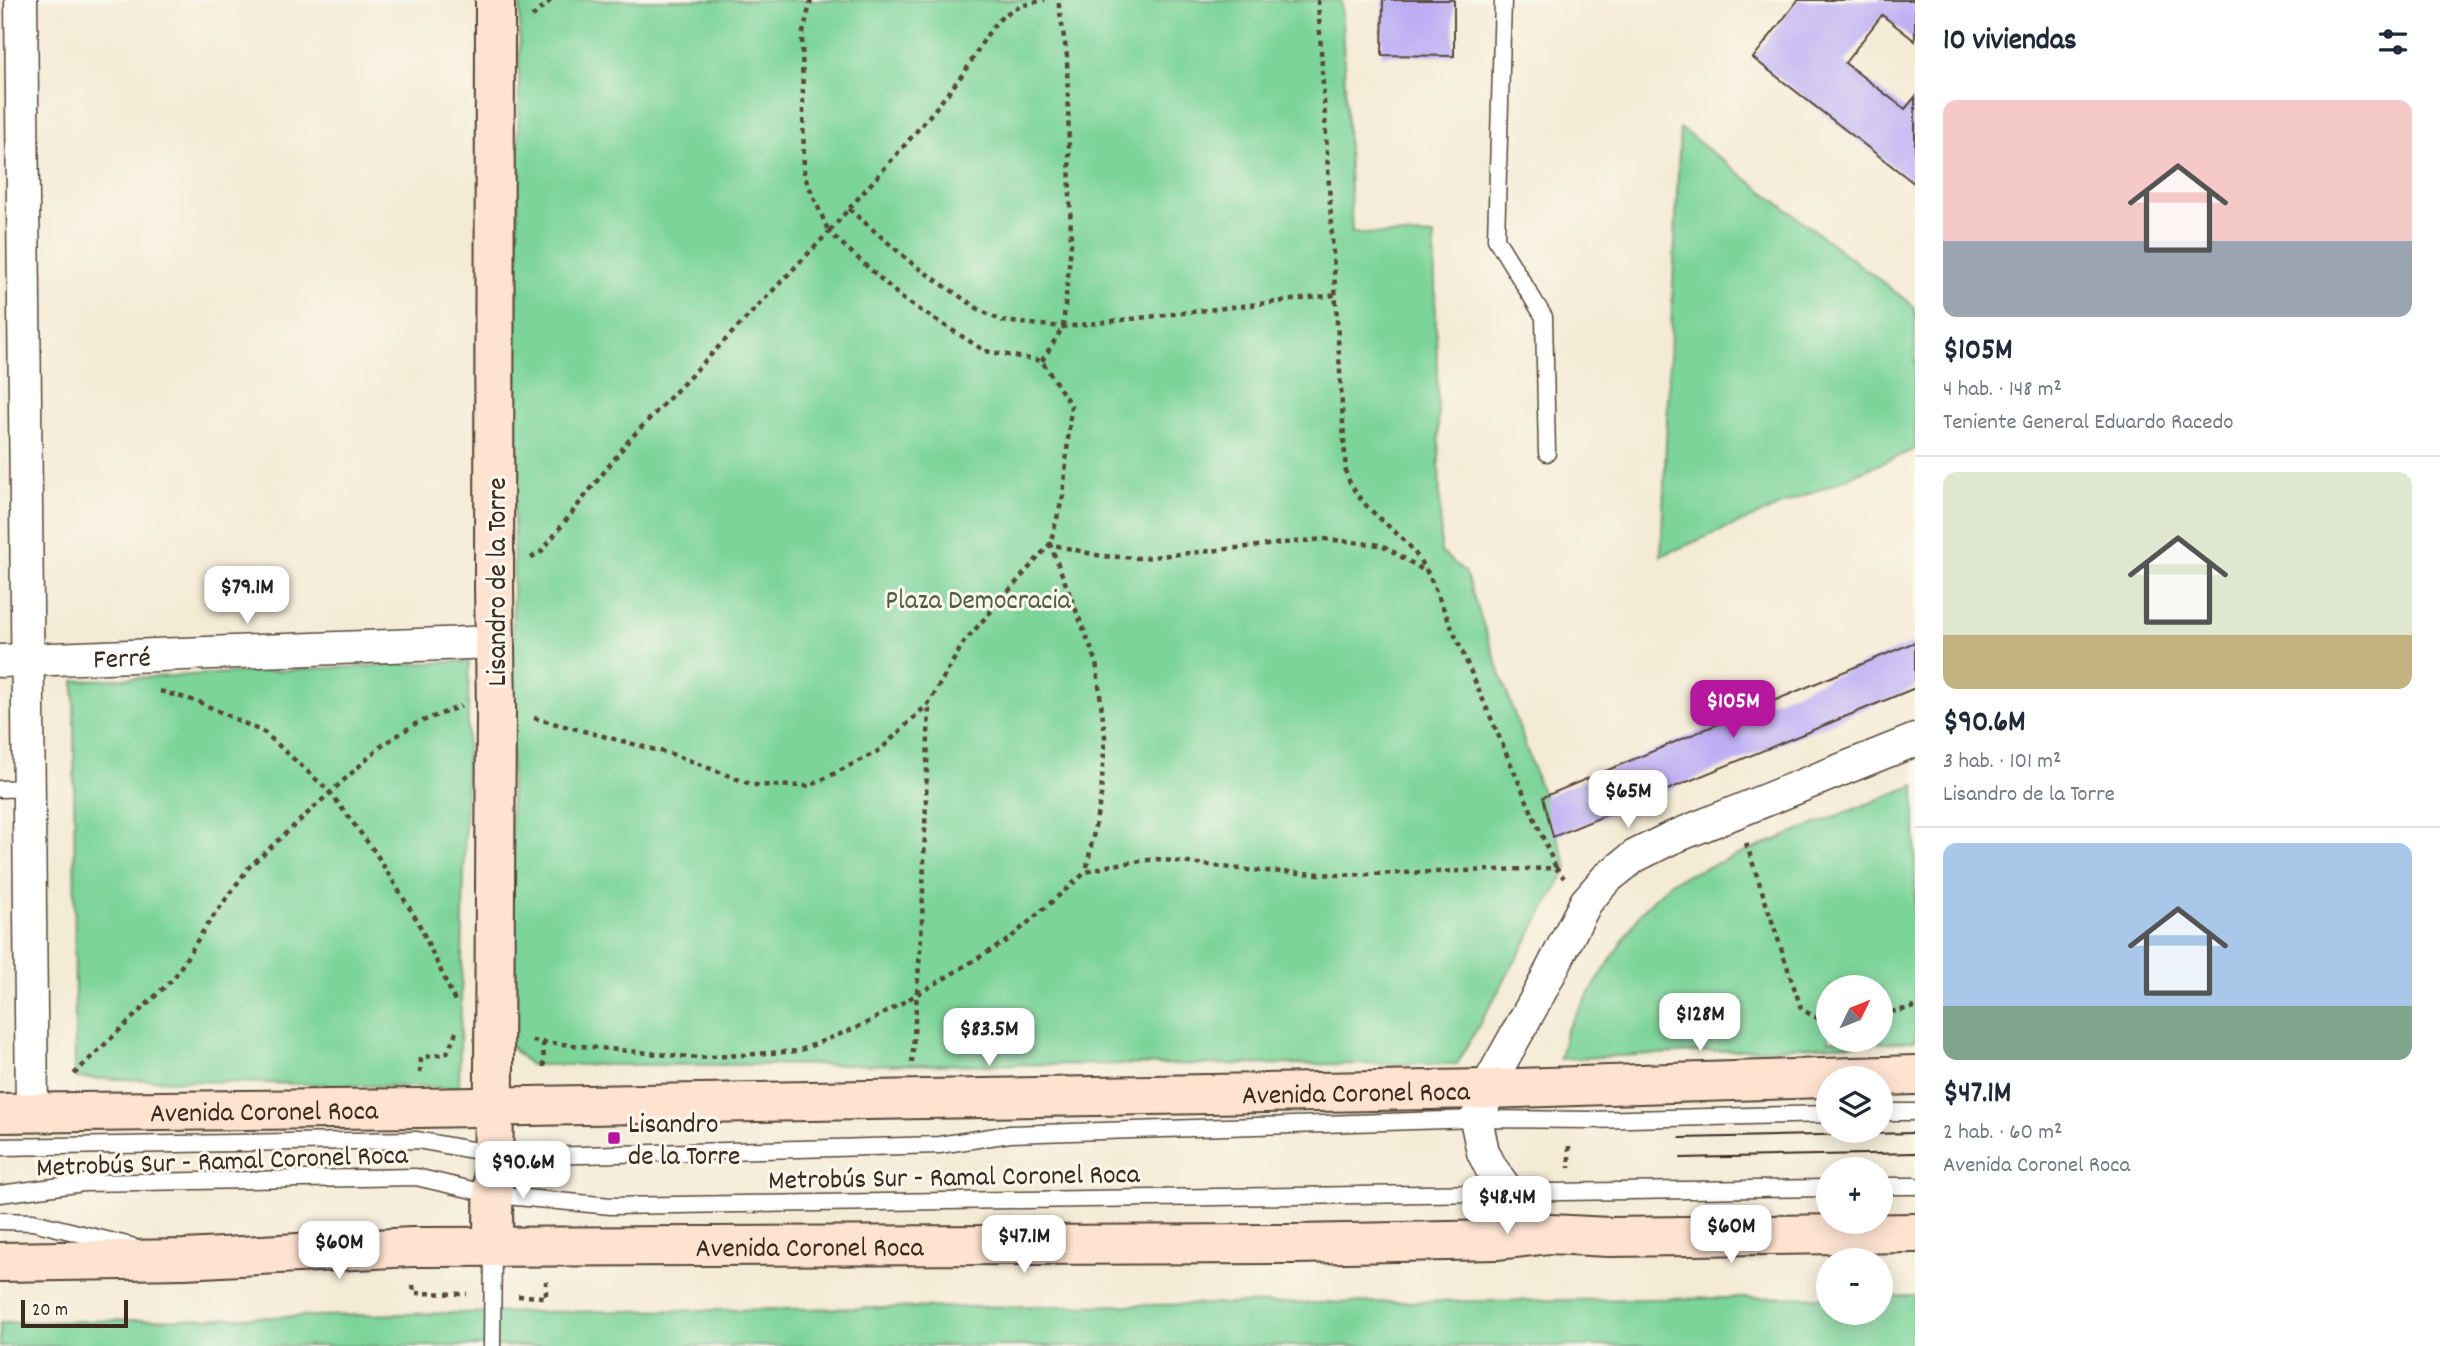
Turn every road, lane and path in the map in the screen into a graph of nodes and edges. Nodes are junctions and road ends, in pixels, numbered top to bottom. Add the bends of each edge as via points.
1 (22, 0) edge
2 (495, 0) edge
3 (811, 0) edge
4 (1045, 0) edge
5 (1058, 0) edge
6 (1318, 0) edge
7 (1503, 0) edge
8 (849, 209) junction
9 (829, 232) junction
10 (1335, 295) junction
11 (1063, 327) junction
12 (1042, 361) junction
13 (1547, 453) dead end
14 (1050, 544) junction
15 (1428, 573) junction
16 (494, 586) junction
17 (495, 642) junction
18 (14, 661) edge
19 (147, 687) dead end
20 (929, 704) junction
21 (496, 708) junction
22 (1915, 740) edge
23 (15, 789) edge
24 (329, 791) junction
25 (1736, 813) junction
26 (1556, 868) junction
27 (1086, 872) junction
28 (1586, 902) junction
29 (917, 994) junction
30 (1915, 1007) edge
31 (1894, 1011) edge
32 (1816, 1017) edge
33 (493, 1038) junction
34 (1915, 1074) edge
35 (909, 1099) junction
36 (1481, 1104) junction
37 (494, 1107) junction
38 (16, 1112) edge
39 (1893, 1112) edge
40 (1915, 1112) edge
41 (1816, 1114) edge
42 (1570, 1120) junction
43 (0, 1147) edge
44 (494, 1154) junction
45 (1893, 1186) edge
46 (1915, 1186) edge
47 (1816, 1188) edge
48 (1509, 1192) junction
49 (1572, 1192) junction
50 (0, 1194) edge
51 (494, 1195) junction
52 (0, 1221) edge
53 (1915, 1233) edge
54 (1550, 1234) junction
55 (493, 1247) junction
56 (184, 1259) junction
57 (0, 1262) edge
58 (492, 1346) edge

1 - 18 street
2 - 16 main road, Lisandro de la Torre
3 - 9 path via 802,37 804,174
4 - 8 path via 1027,3 1000,19 965,71
5 - 11 path via 1068,56 1071,245
6 - 10 path
7 - 13 lane via 1496,239 1544,317
8 - 9 path
8 - 11 path via 914,265 980,310 1002,321
9 - 12 path via 903,299 985,351
9 - 16 path via 630,439 541,551
10 - 11 path
10 - 15 path via 1346,472 1366,508 1412,550
11 - 12 path
12 - 14 path via 1071,406 1063,496
14 - 15 path via 1101,556 1142,558 1323,539 1382,545
14 - 20 path via 964,642
14 - 27 path via 1096,661 1105,736 1101,796
15 - 26 path
16 - 17 main road, Lisandro de la Torre
17 - 18 street, Ferré
17 - 21 main road, Lisandro de la Torre
18 - 23 street
19 - 24 path via 199,702 265,733
20 - 21 path via 880,750 810,786 753,785 675,755
20 - 29 path
21 - 24 path via 470,703 415,724
21 - 33 main road, Lisandro de la Torre
22 - 25 street
23 - 38 street
24 - 33 path via 375,852 418,922 455,999 460,1021
24 - 38 path via 249,867 174,978 131,1021
25 - 28 street via 1635,856
25 - 32 path via 1801,1007
26 - 27 path via 1338,875 1156,859
26 - 28 path
27 - 29 path via 1008,940
28 - 36 street
29 - 33 path via 865,1024 798,1051 698,1058
29 - 35 path
30 - 31 path
33 - 37 main road, Lisandro de la Torre
34 - 36 main road, Avenida Coronel Roca
35 - 36 main road, Avenida Coronel Roca
35 - 37 main road, Avenida Coronel Roca
36 - 42 lane, Metrobús Sur - Ramal Coronel Roca
36 - 44 lane, Metrobús Sur - Ramal Coronel Roca via 1010,1134 939,1145
36 - 48 street via 1483,1152
37 - 38 main road, Avenida Coronel Roca
37 - 44 main road, Lisandro de la Torre
39 - 40 lane
41 - 42 lane, Metrobús Sur - Ramal Coronel Roca
42 - 49 path
43 - 44 lane, Metrobús Sur - Ramal Coronel Roca via 417,1140
44 - 51 main road, Lisandro de la Torre
45 - 46 lane
47 - 49 lane, Metrobús Sur - Ramal Coronel Roca
48 - 49 lane, Metrobús Sur - Ramal Coronel Roca
48 - 51 lane, Metrobús Sur - Ramal Coronel Roca via 611,1206
48 - 54 street via 1527,1219
50 - 51 lane, Metrobús Sur - Ramal Coronel Roca via 85,1184 416,1177
51 - 55 main road, Lisandro de la Torre
52 - 56 lane via 33,1222
53 - 54 main road, Avenida Coronel Roca
54 - 55 main road, Avenida Coronel Roca via 1498,1240 1296,1244
55 - 56 main road, Avenida Coronel Roca
55 - 58 lane
56 - 57 main road, Avenida Coronel Roca

